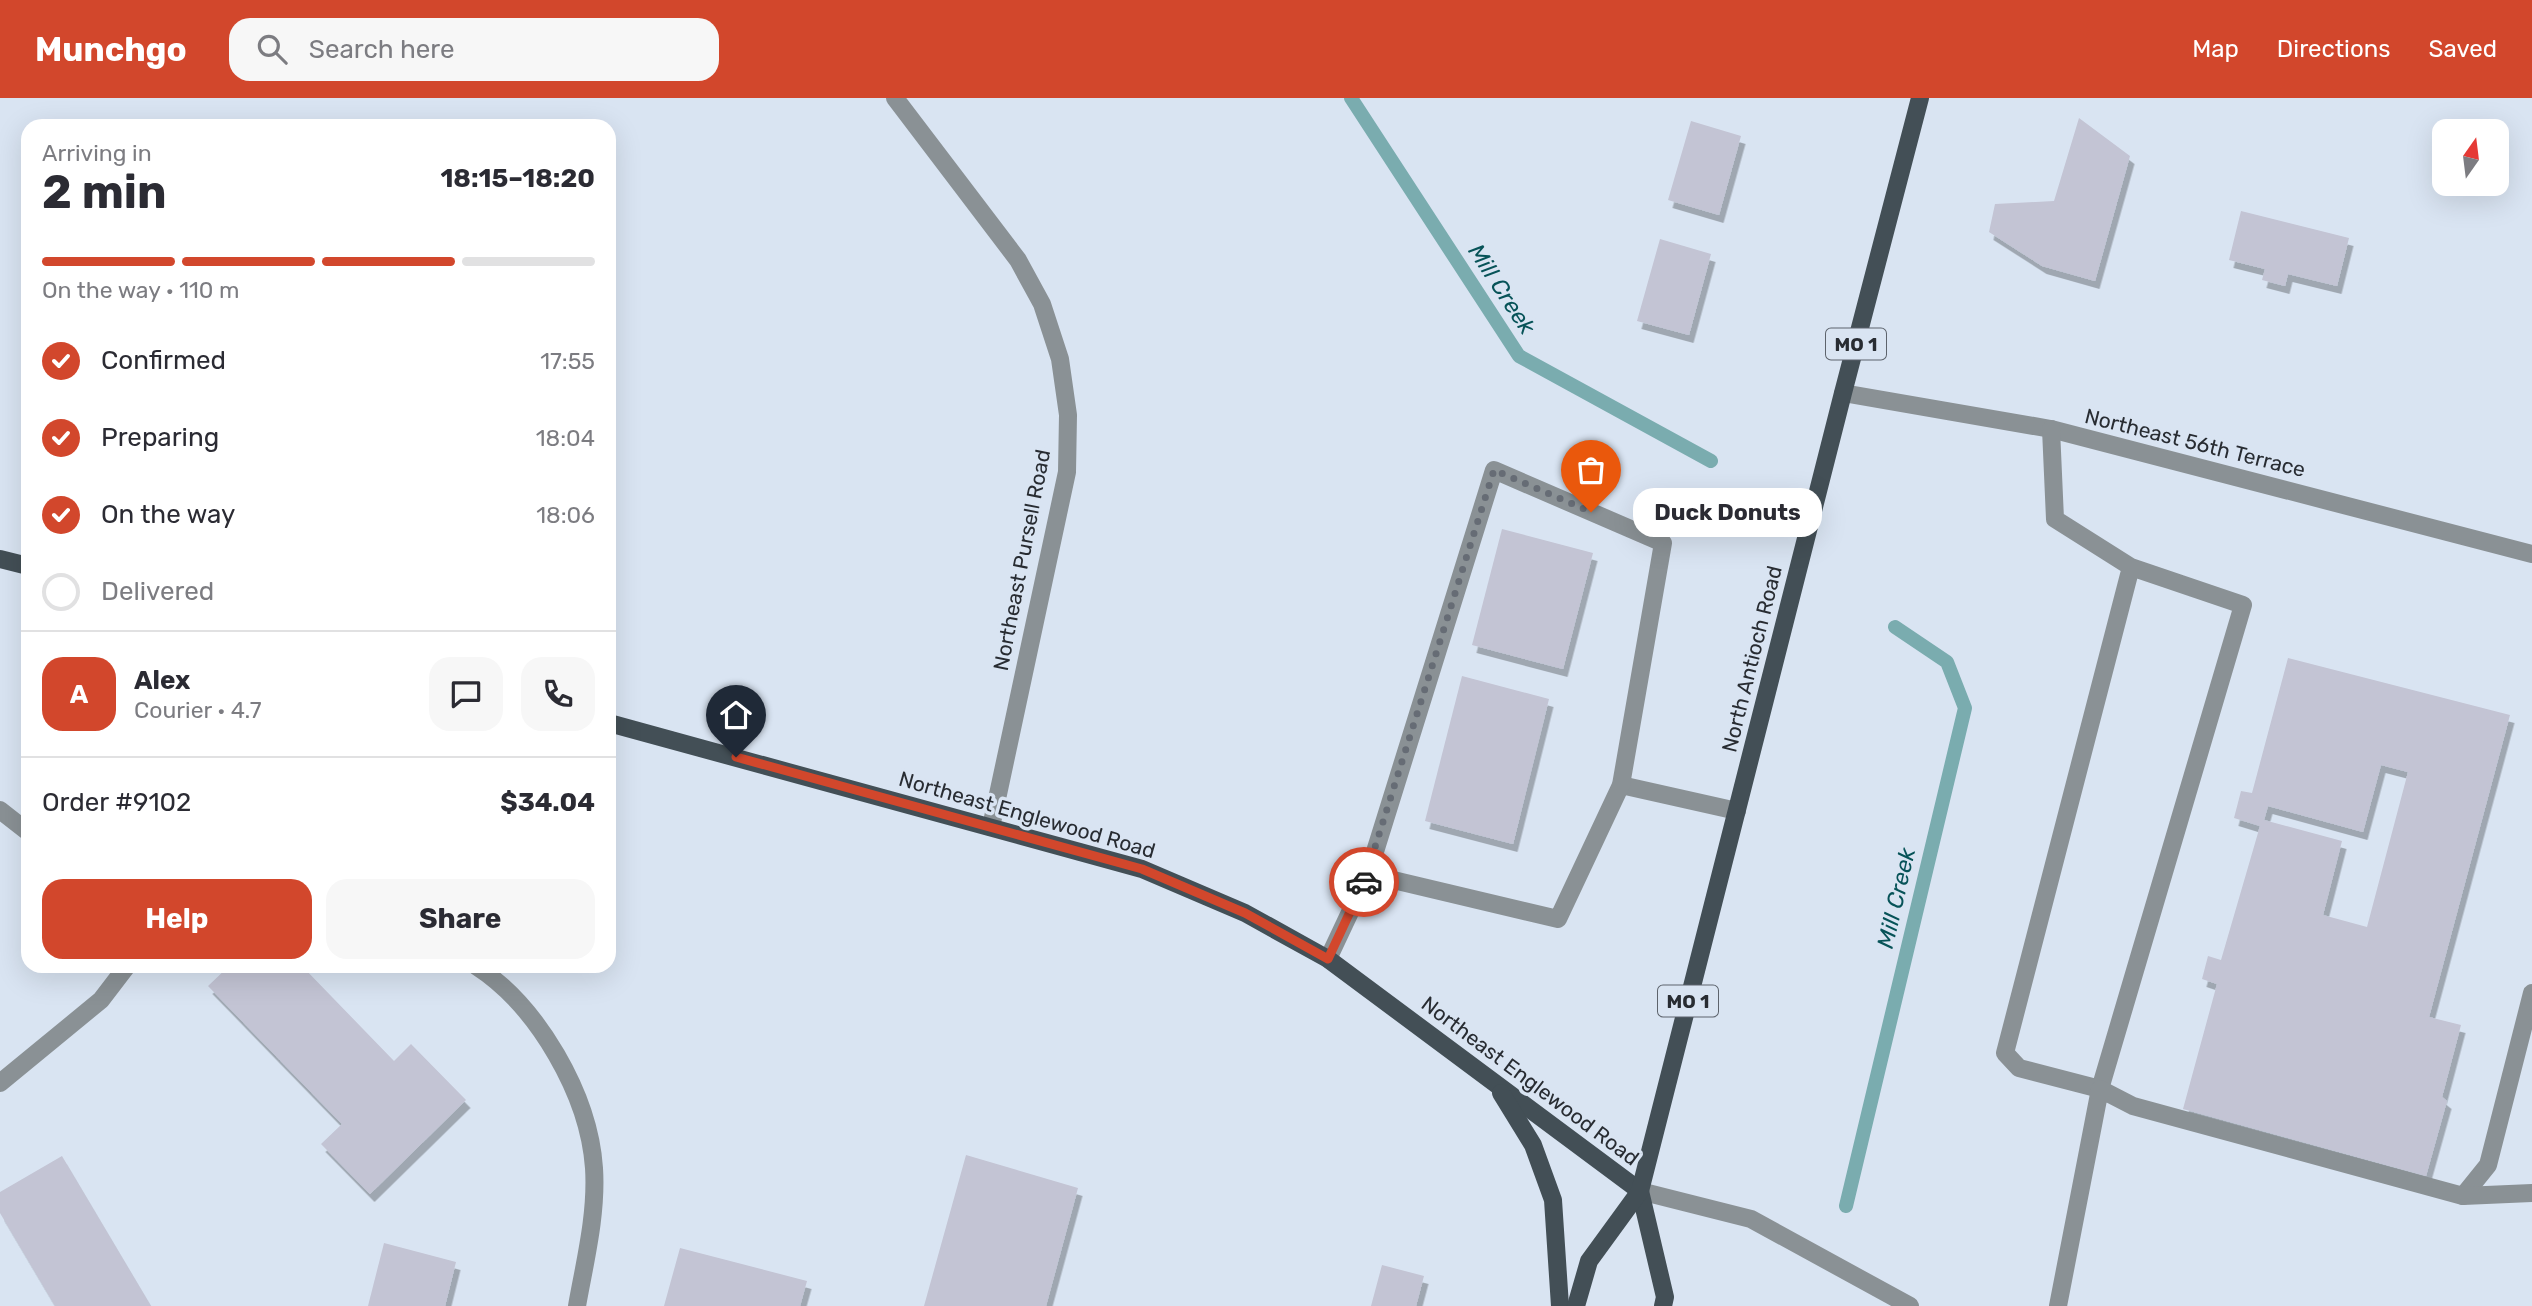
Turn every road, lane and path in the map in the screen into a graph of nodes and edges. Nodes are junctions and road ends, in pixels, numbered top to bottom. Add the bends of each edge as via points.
1 (895, 98) edge
2 (1920, 98) edge
3 (1843, 393) junction
4 (2051, 429) junction
5 (2532, 554) edge
6 (0, 559) edge
7 (21, 564) edge
8 (2131, 567) junction
9 (616, 725) edge
10 (1621, 785) junction
11 (0, 810) edge
12 (1737, 811) junction
13 (21, 826) edge
14 (991, 827) junction
15 (1368, 874) junction
16 (1328, 959) junction
17 (122, 973) edge
18 (485, 973) edge
19 (2532, 993) edge
20 (0, 1083) edge
21 (1495, 1084) junction
22 (2100, 1089) junction
23 (1640, 1191) junction
24 (2532, 1194) edge
25 (2463, 1196) junction
26 (577, 1306) edge
27 (1560, 1306) edge
28 (1576, 1306) edge
29 (1663, 1306) edge
30 (1910, 1306) edge
31 (2058, 1306) edge

1 - 14 street, Northeast Pursell Road via 1018,260 1042,304 1060,359 1068,415 1067,472
2 - 3 main road, North Antioch Road / MO 1
3 - 4 street, Northeast 56th Terrace
3 - 12 main road, North Antioch Road / MO 1
4 - 5 street, Northeast 56th Terrace
4 - 8 street via 2055,519
6 - 7 main road
8 - 22 street via 2005,1053 2020,1068
8 - 22 street via 2243,605
9 - 14 main road, Northeast Englewood Road
10 - 12 street
10 - 15 street via 1558,919
10 - 15 street via 1663,543 1494,470
11 - 13 street
12 - 23 main road, North Antioch Road / MO 1
14 - 16 main road, Northeast Englewood Road via 1142,869 1245,913
15 - 16 street
16 - 21 main road, Northeast Englewood Road
17 - 20 street via 101,1000
18 - 26 street via 542,1032 572,1084 590,1140 594,1170 589,1240
19 - 25 street via 2488,1165
21 - 23 main road, Northeast Englewood Road
21 - 27 main road via 1533,1145 1553,1200
22 - 25 street via 2133,1107
22 - 31 street
23 - 28 main road, North Antioch Road / MO 1 via 1589,1261
23 - 29 main road, North Antioch Road / MO 1 via 1665,1297
23 - 30 street via 1751,1219
24 - 25 street

